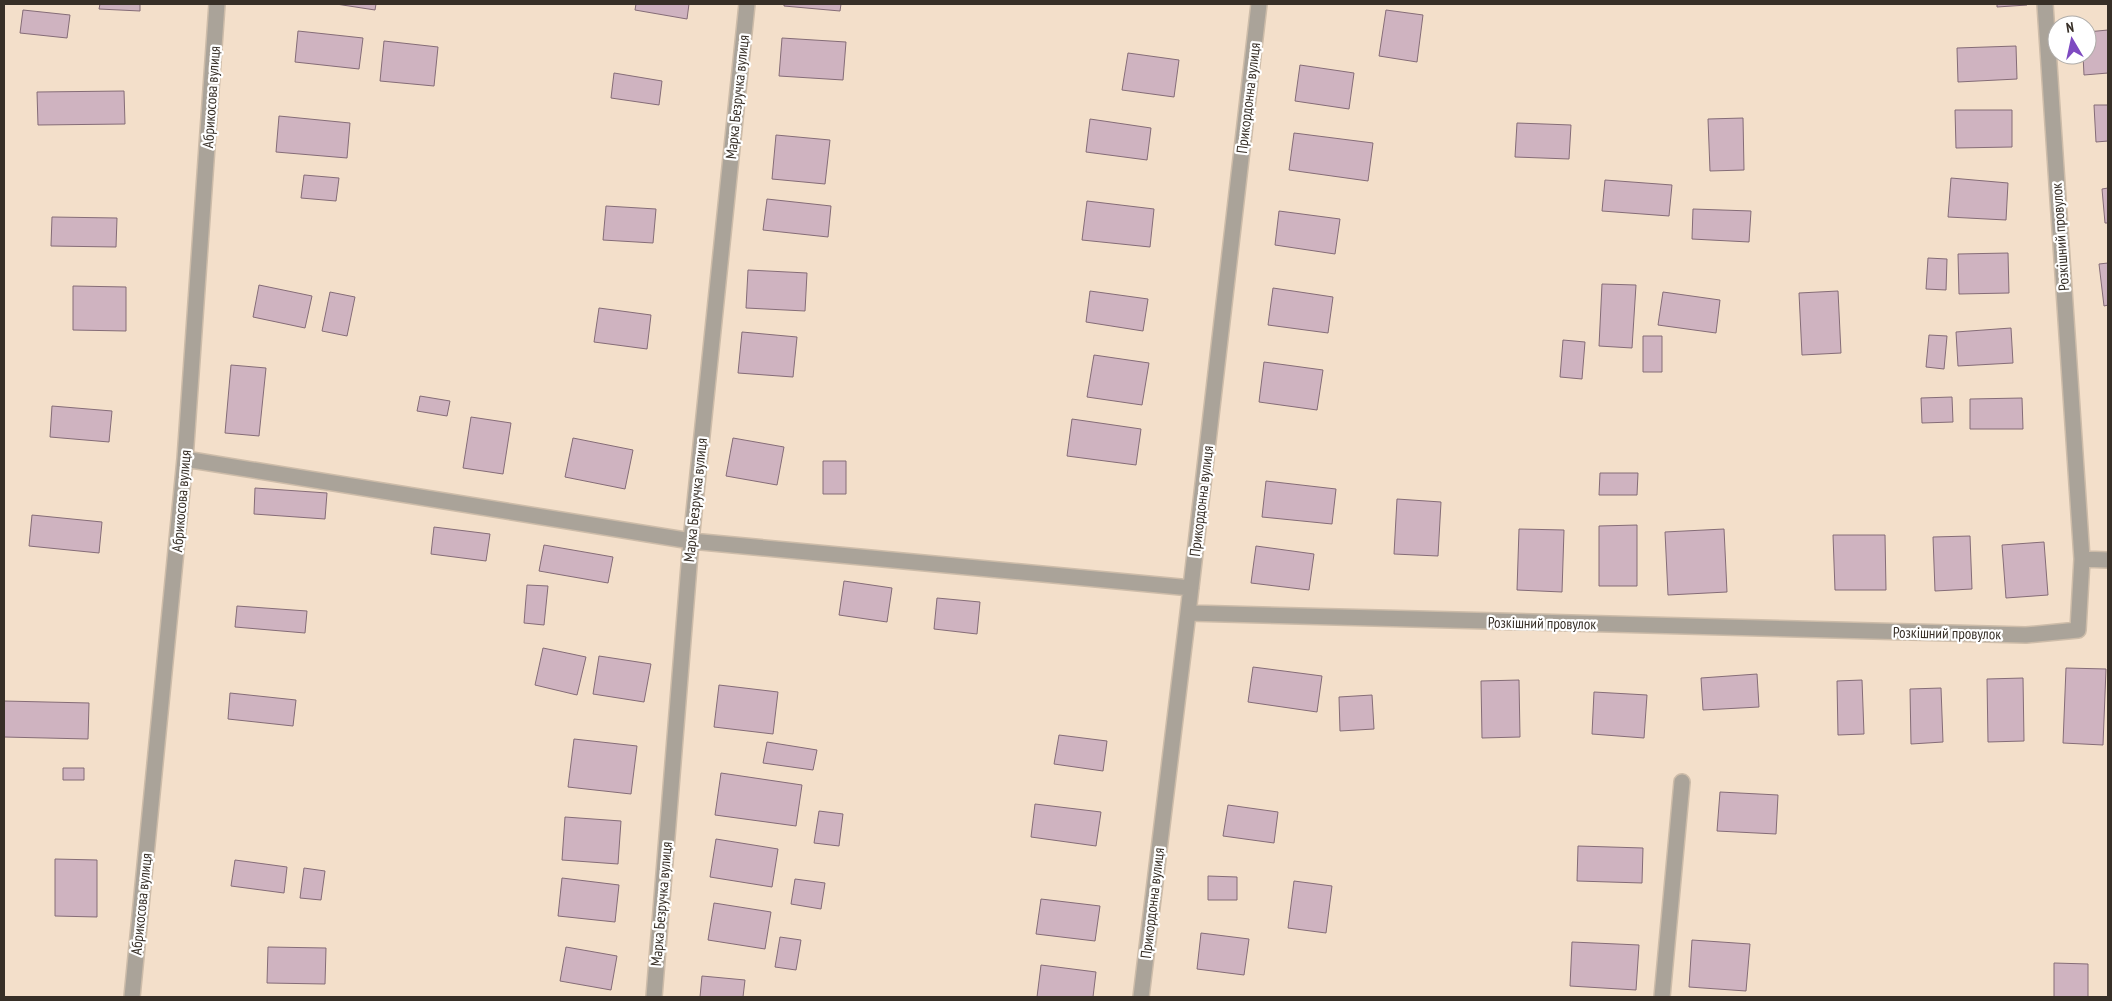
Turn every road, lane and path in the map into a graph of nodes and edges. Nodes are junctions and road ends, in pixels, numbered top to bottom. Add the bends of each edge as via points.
1 (217, 4) edge
2 (747, 4) edge
3 (1259, 4) edge
4 (2045, 4) edge
5 (185, 459) junction
6 (691, 541) junction
7 (2082, 559) junction
8 (2108, 560) edge
9 (1191, 588) junction
10 (1188, 613) junction
11 (1682, 782) dead end
12 (132, 997) edge
13 (654, 997) edge
14 (1141, 997) edge
15 (1662, 997) edge

1 - 5 street, Абрикосова вулиця
2 - 6 street, Марка Безручка вулиця
3 - 9 street, Прикордонна вулиця
4 - 7 street, Розкішний провулок
5 - 6 street
5 - 12 street, Абрикосова вулиця
6 - 9 street
6 - 13 street, Марка Безручка вулиця
7 - 8 street
7 - 10 street, Розкішний провулок via 2078,630 2026,635
9 - 10 street, Прикордонна вулиця
10 - 14 street, Прикордонна вулиця
11 - 15 street

